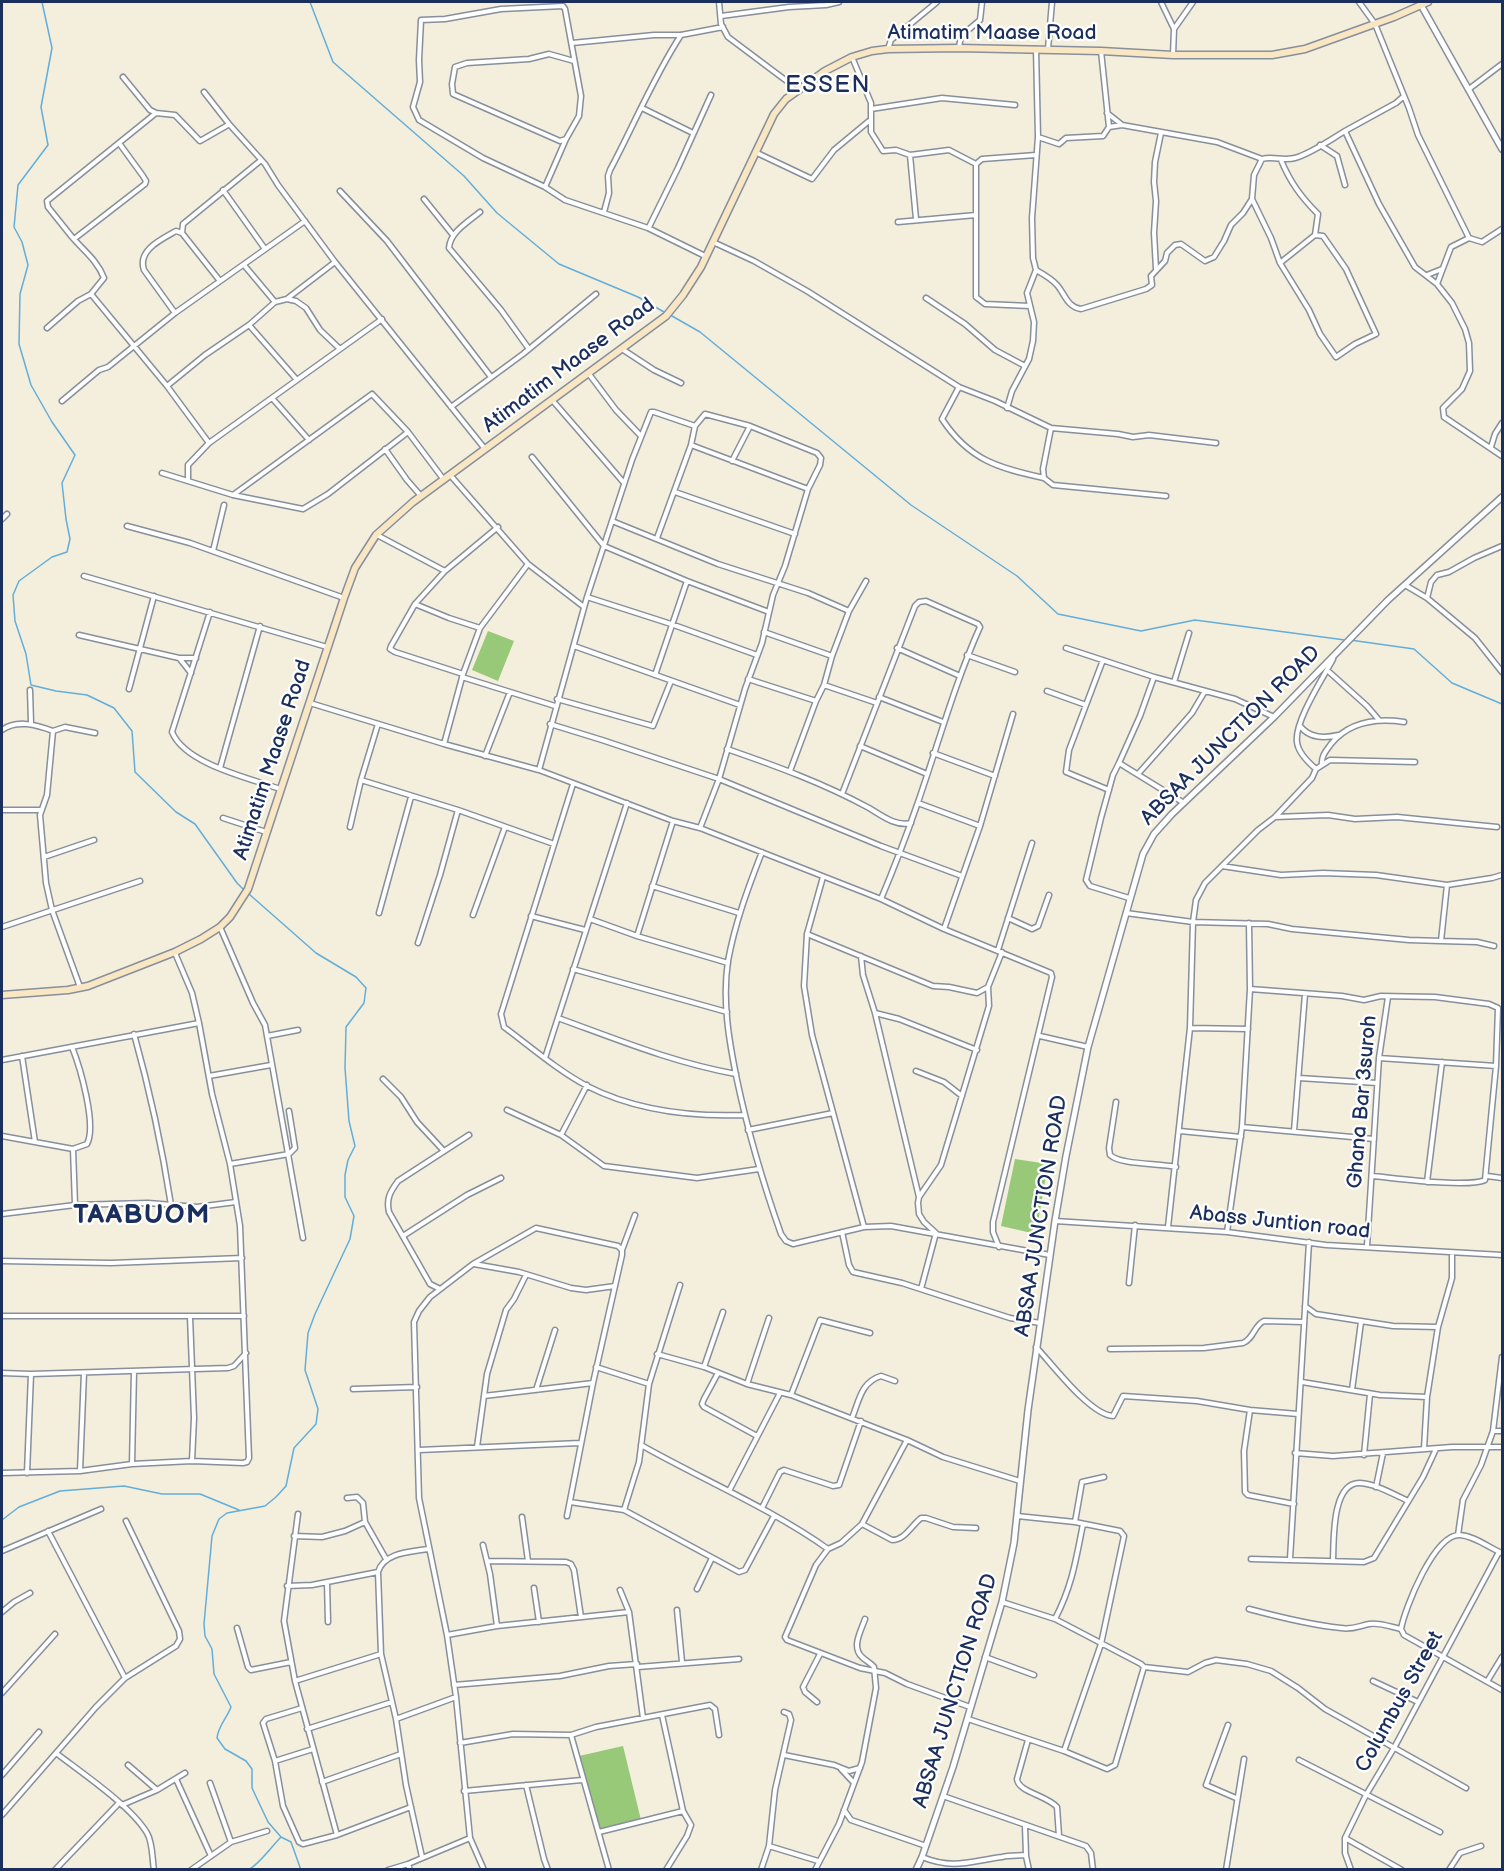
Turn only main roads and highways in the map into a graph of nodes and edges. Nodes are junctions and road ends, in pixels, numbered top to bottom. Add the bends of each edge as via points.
1 (1428, 2) edge
2 (2, 995) edge

1 - 2 main road, Atimatim Maase Road via 1290,53 1243,56 1048,49 888,49 852,57 825,71 786,99 774,114 693,281 666,316 422,496 376,535 355,568 248,888 230,917 201,939 124,973 80,988

